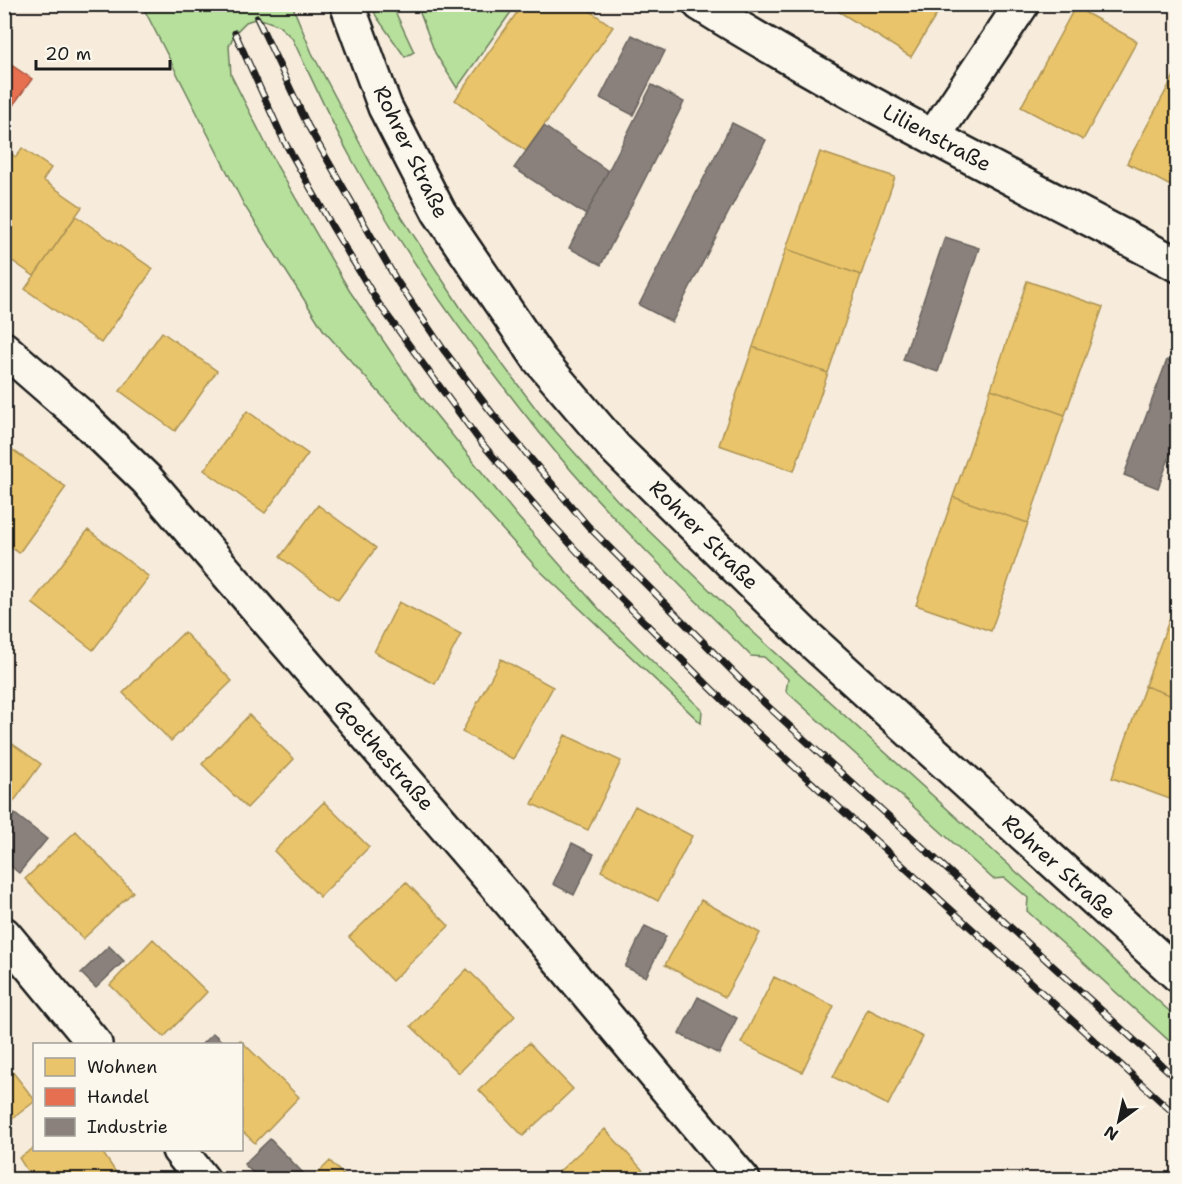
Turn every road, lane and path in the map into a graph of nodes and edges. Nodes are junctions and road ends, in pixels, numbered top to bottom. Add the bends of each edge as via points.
1 (347, 4) edge
2 (700, 4) edge
3 (1022, 4) edge
4 (933, 137) junction
5 (1178, 265) edge
6 (4, 349) edge
7 (4, 934) edge
8 (1178, 975) edge
9 (93, 1043) edge
10 (181, 1151) edge
11 (203, 1179) edge
12 (743, 1179) edge

1 - 8 street, Rohrer Straße via 385,107 439,212 539,359 615,448 806,636
2 - 4 street, Lilienstraße
3 - 4 street
4 - 5 street, Lilienstraße
6 - 12 street, Goethestraße via 147,480 535,930
7 - 9 street
10 - 11 street

